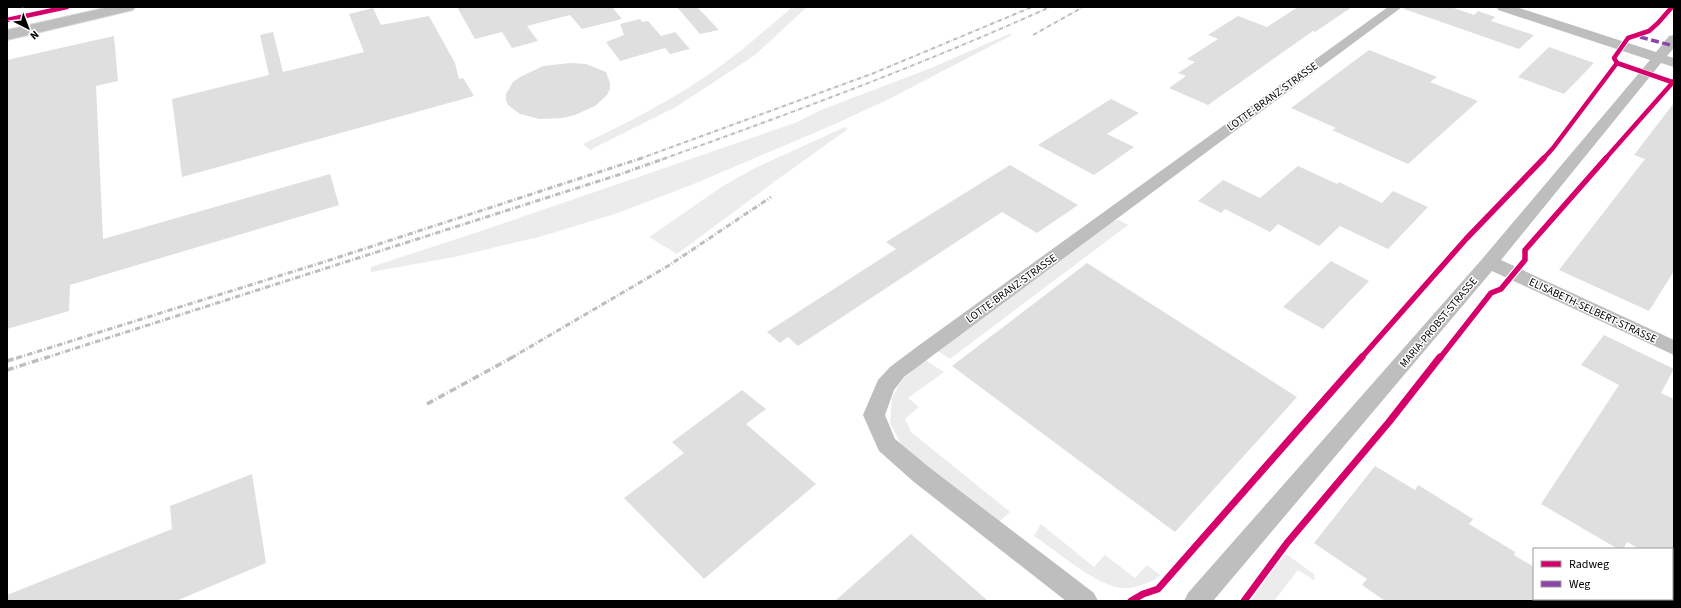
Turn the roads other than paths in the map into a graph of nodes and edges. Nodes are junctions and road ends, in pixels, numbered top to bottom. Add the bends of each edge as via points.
1 (94, 7) edge
2 (128, 7) edge
3 (1396, 7) edge
4 (1503, 7) edge
5 (7, 27) edge
6 (7, 35) edge
7 (1674, 40) edge
8 (1666, 60) edge
9 (1490, 262) junction
10 (1674, 348) edge
11 (1084, 601) edge
12 (1197, 601) edge

1 - 5 main road
2 - 6 main road
3 - 11 street, LOTTE-BRANZ-STRASSE via 925,351 897,372 885,386 874,415 887,445
4 - 8 street
7 - 8 street, MARIA-PROBST-STRASSE
8 - 9 street, MARIA-PROBST-STRASSE
9 - 10 street, ELISABETH-SELBERT-STRASSE
9 - 12 street, MARIA-PROBST-STRASSE

